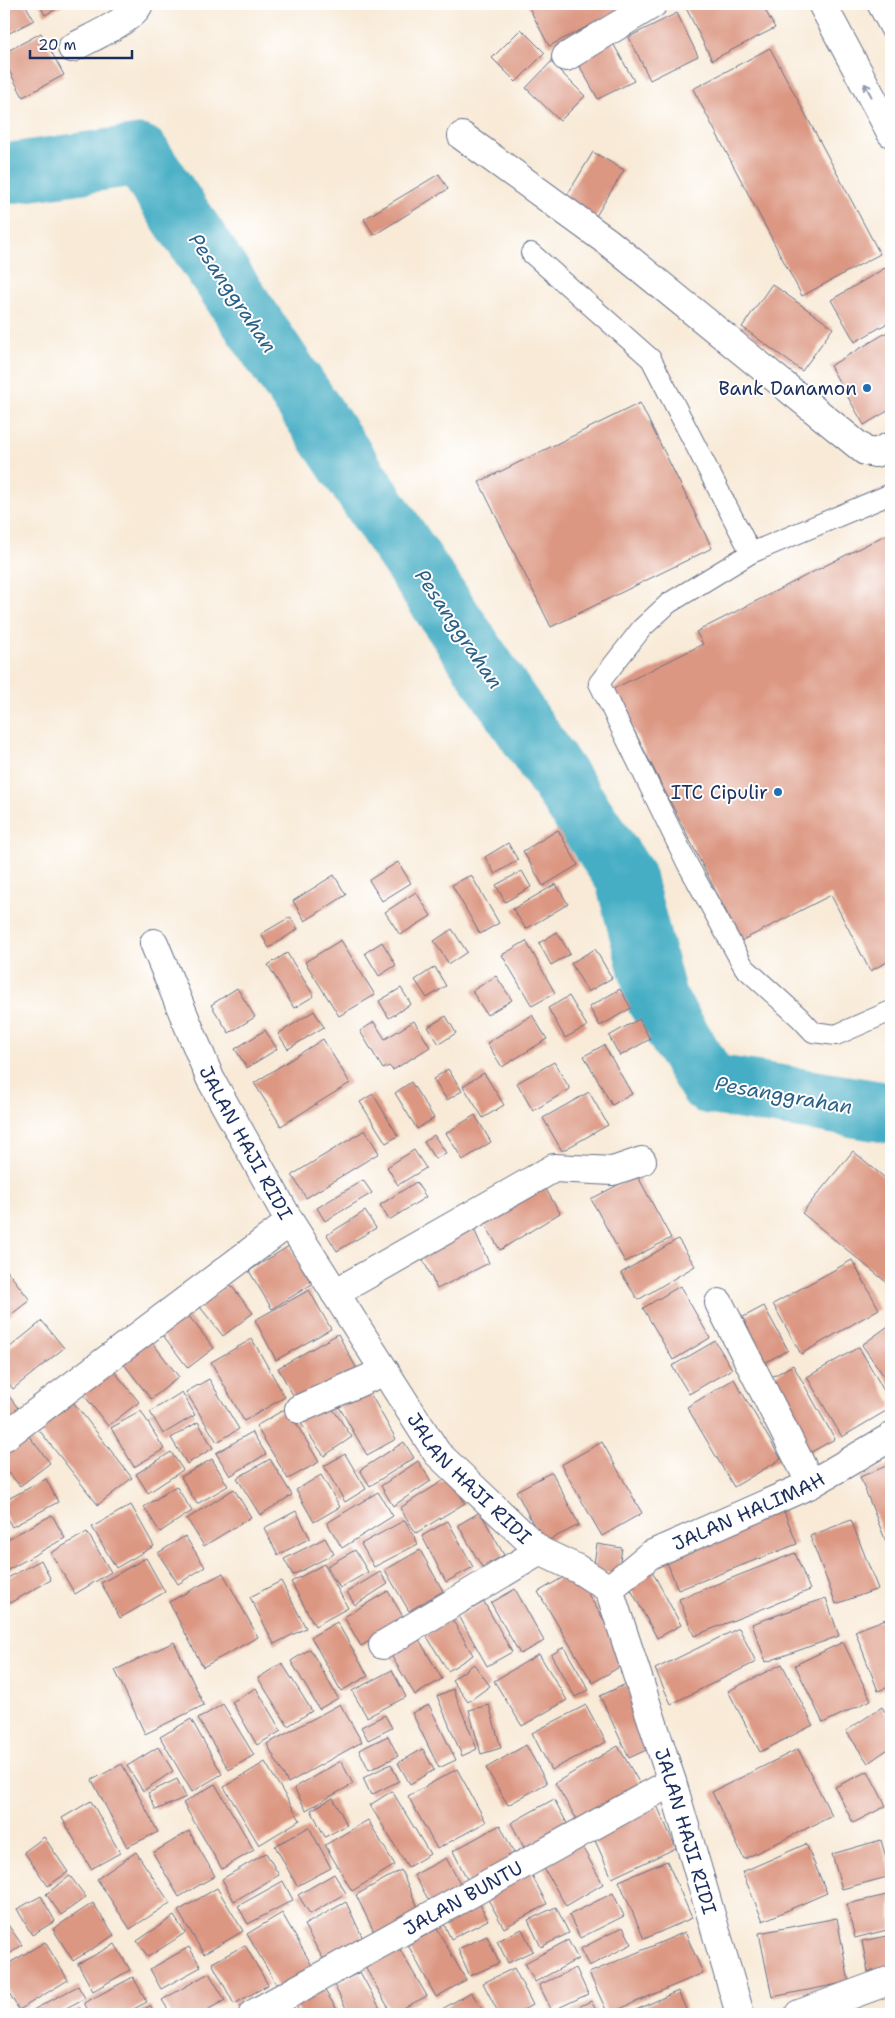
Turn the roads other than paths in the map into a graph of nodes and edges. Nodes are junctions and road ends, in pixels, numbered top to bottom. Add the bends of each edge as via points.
1 (139, 4) edge
2 (653, 4) edge
3 (822, 4) edge
4 (877, 4) edge
5 (891, 30) edge
6 (72, 48) dead end
7 (566, 56) dead end
8 (891, 132) edge
9 (462, 136) dead end
10 (531, 252) dead end
11 (891, 446) edge
12 (891, 494) edge
13 (751, 553) junction
14 (154, 943) dead end
15 (891, 1011) edge
16 (642, 1161) dead end
17 (290, 1222) junction
18 (335, 1293) junction
19 (719, 1303) dead end
20 (385, 1371) junction
21 (300, 1410) dead end
22 (4, 1437) edge
23 (891, 1437) edge
24 (811, 1484) junction
25 (540, 1551) junction
26 (609, 1589) junction
27 (383, 1645) dead end
28 (672, 1782) junction
29 (891, 1980) edge
30 (253, 2014) edge
31 (740, 2014) edge
32 (799, 2014) edge

1 - 6 street via 120,23
2 - 7 street
8 -> 3 street
4 - 5 lane
9 - 11 street via 608,242 865,451 875,453
10 - 13 lane via 651,359
12 - 13 lane
13 - 15 lane via 669,603 642,628 599,683 688,865 744,968 813,1032 836,1035
14 - 17 street, JALAN HAJI RIDI via 210,1078
16 - 18 street via 613,1170 554,1168
17 - 18 street, JALAN HAJI RIDI
17 - 22 street
18 - 20 street, JALAN HAJI RIDI
19 - 24 street
20 - 21 street
20 - 25 street, JALAN HAJI RIDI via 436,1453
23 - 24 street, JALAN HALIMAH
24 - 26 street, JALAN HALIMAH via 650,1555
25 - 26 street, JALAN HAJI RIDI via 578,1569
25 - 27 street
26 - 28 street, JALAN HAJI RIDI
28 - 30 street, JALAN BUNTU
28 - 31 street, JALAN HAJI RIDI
29 - 32 street

